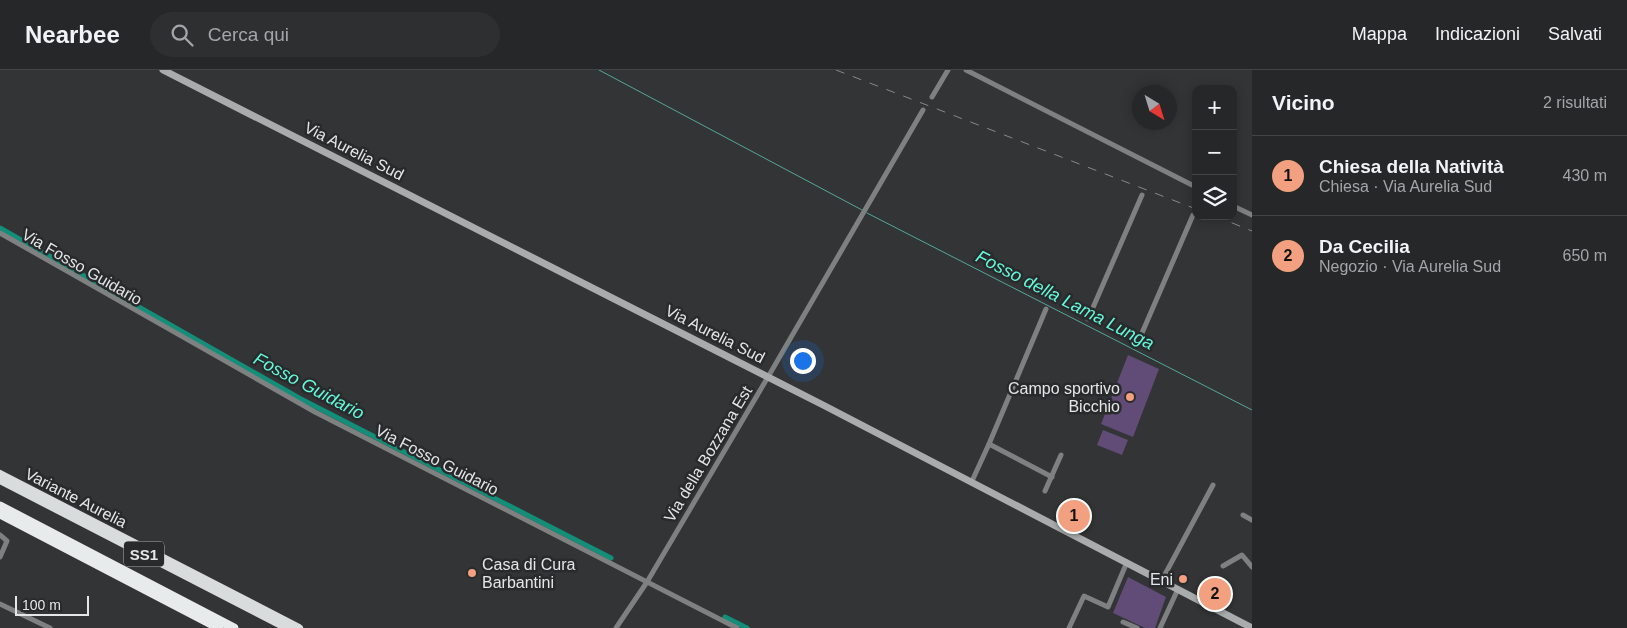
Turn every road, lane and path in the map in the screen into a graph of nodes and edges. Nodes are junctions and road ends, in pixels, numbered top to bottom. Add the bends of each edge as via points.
1 (163, 70) edge
2 (948, 70) edge
3 (966, 70) edge
4 (932, 96) dead end
5 (923, 110) dead end
6 (1192, 185) edge
7 (1142, 195) dead end
8 (1237, 208) edge
9 (1252, 215) edge
10 (1192, 217) edge
11 (0, 233) edge
12 (1046, 308) dead end
13 (1088, 319) dead end
14 (1142, 333) dead end
15 (768, 377) junction
16 (989, 444) junction
17 (1061, 456) dead end
18 (0, 474) edge
19 (1052, 477) junction
20 (0, 480) edge
21 (972, 481) junction
22 (1213, 486) dead end
23 (1045, 491) dead end
24 (0, 506) edge
25 (0, 514) edge
26 (1243, 515) dead end
27 (1252, 520) edge
28 (0, 535) edge
29 (0, 557) edge
30 (1127, 562) junction
31 (1224, 566) dead end
32 (1252, 567) edge
33 (1162, 580) junction
34 (647, 582) junction
35 (1178, 589) junction
36 (0, 604) edge
37 (1123, 622) dead end
38 (50, 628) edge
39 (219, 628) edge
40 (234, 628) edge
41 (287, 628) edge
42 (299, 628) edge
43 (616, 628) edge
44 (737, 628) edge
45 (1069, 628) edge
46 (1137, 628) edge
47 (1160, 628) edge
48 (1252, 628) edge

1 - 15 main road, Via Aurelia Sud
2 - 4 street
3 - 6 street
5 - 15 street, Via della Bozzana Est
7 - 13 street
8 - 9 street
10 - 14 street
11 - 34 street, Via Fosso Guidario via 315,412
12 - 16 street
15 - 21 main road, Via Aurelia Sud
15 - 34 street, Via della Bozzana Est
16 - 19 street
16 - 21 street
17 - 19 street
18 - 42 highway, Variante Aurelia / SS1
19 - 23 street
20 - 41 highway, Variante Aurelia / SS1
21 - 30 main road, Via Aurelia Sud
22 - 33 street
24 - 40 highway
25 - 39 highway
26 - 27 street
28 - 29 street via 7,541
30 - 33 main road, Via Aurelia Sud
30 - 45 street via 1108,607 1084,596
31 - 32 street via 1242,555
33 - 35 main road, Via Aurelia Sud
34 - 43 street, Via della Bozzana Est
34 - 44 street, Via Fosso Guidario
35 - 47 street
35 - 48 main road, Via Aurelia Sud
36 - 38 street
37 - 46 street

